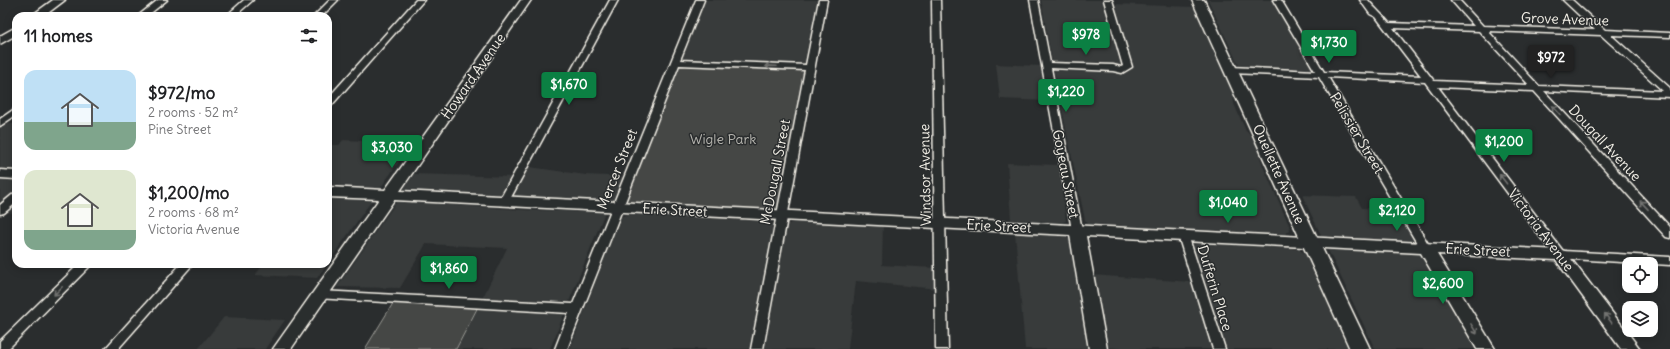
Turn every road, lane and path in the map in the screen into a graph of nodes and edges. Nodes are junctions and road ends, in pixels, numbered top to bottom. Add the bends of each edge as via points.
1 (60, 0) edge
2 (163, 0) edge
3 (249, 0) edge
4 (334, 0) edge
5 (420, 0) edge
6 (526, 0) edge
7 (614, 0) edge
8 (700, 0) edge
9 (823, 0) edge
10 (936, 0) edge
11 (1034, 0) edge
12 (1108, 0) edge
13 (1198, 0) edge
14 (1277, 0) edge
15 (1364, 0) edge
16 (1371, 0) edge
17 (1455, 0) edge
18 (1567, 0) edge
19 (43, 12) edge
20 (147, 12) edge
21 (235, 12) edge
22 (322, 12) edge
23 (1379, 15) junction
24 (1387, 25) junction
25 (1481, 29) junction
26 (12, 33) edge
27 (1604, 33) junction
28 (1670, 36) edge
29 (0, 41) edge
30 (676, 62) junction
31 (1046, 65) junction
32 (810, 68) junction
33 (1231, 70) junction
34 (1321, 74) junction
35 (1429, 82) junction
36 (1536, 89) junction
37 (1670, 94) edge
38 (332, 99) edge
39 (12, 114) edge
40 (0, 123) edge
41 (0, 174) edge
42 (12, 175) edge
43 (332, 192) edge
44 (390, 196) junction
45 (12, 200) edge
46 (504, 201) junction
47 (618, 207) junction
48 (0, 211) edge
49 (782, 215) junction
50 (940, 223) junction
51 (1077, 230) junction
52 (1670, 234) edge
53 (1183, 235) junction
54 (1309, 241) junction
55 (1425, 247) junction
56 (1560, 255) junction
57 (1670, 261) edge
58 (82, 268) edge
59 (183, 268) edge
60 (320, 295) junction
61 (578, 309) junction
62 (0, 349) edge
63 (112, 349) edge
64 (282, 349) edge
65 (561, 349) edge
66 (757, 349) edge
67 (942, 349) edge
68 (1098, 349) edge
69 (1219, 349) edge
70 (1360, 349) edge
71 (1486, 349) edge
72 (1631, 349) edge

1 - 19 street
2 - 20 street
3 - 21 street
4 - 22 street
5 - 38 street
6 - 44 street, Howard Avenue
7 - 46 street
8 - 30 street, Mercer Street
9 - 32 street, McDougall Street
10 - 50 street, Windsor Avenue
11 - 31 street, Goyeau Street
12 - 31 street via 1128,67 1122,70
13 - 33 main road, Ouellette Avenue
14 - 34 street, Pelissier Street
15 - 23 street, Victoria Avenue via 1373,12
16 - 23 street, Victoria Avenue via 1380,12
17 - 25 street, Dougall Avenue
18 - 27 street
23 - 24 street, Victoria Avenue
24 - 25 street, Grove Avenue
24 - 35 street, Victoria Avenue
25 - 27 street, Grove Avenue
25 - 36 street, Dougall Avenue
26 - 29 street
27 - 28 street, Grove Avenue
27 - 37 street
32 -> 30 street
30 - 47 street, Mercer Street
31 - 51 street, Goyeau Street
32 - 49 street, McDougall Street
33 - 34 street
33 - 54 main road, Ouellette Avenue
34 - 35 street
34 - 55 street, Pelissier Street
35 - 36 street
56 -> 35 street, Victoria Avenue
36 - 37 street
52 -> 36 street, Dougall Avenue
39 - 40 street
41 - 42 street
43 - 44 street, Erie Street
44 - 46 street, Erie Street
44 - 60 street, Howard Avenue
45 - 48 street
46 - 47 street, Erie Street
47 - 49 street, Erie Street
47 - 61 street, Mercer Street
49 - 50 street, Erie Street
49 - 66 street, McDougall Street
50 - 51 street, Erie Street
50 - 67 street, Windsor Avenue
51 - 53 street, Erie Street
51 - 68 street, Goyeau Street
53 - 54 street, Erie Street
53 - 69 street, Dufferin Place
54 - 55 street, Erie Street
54 - 70 main road, Ouellette Avenue
55 - 56 street, Erie Street
55 -> 71 street, Pelissier Street
56 - 57 street, Erie Street
72 -> 56 street, Victoria Avenue
58 -> 62 street
59 - 63 street
60 - 61 street
60 - 64 street, Howard Avenue
61 - 65 street, Mercer Street

